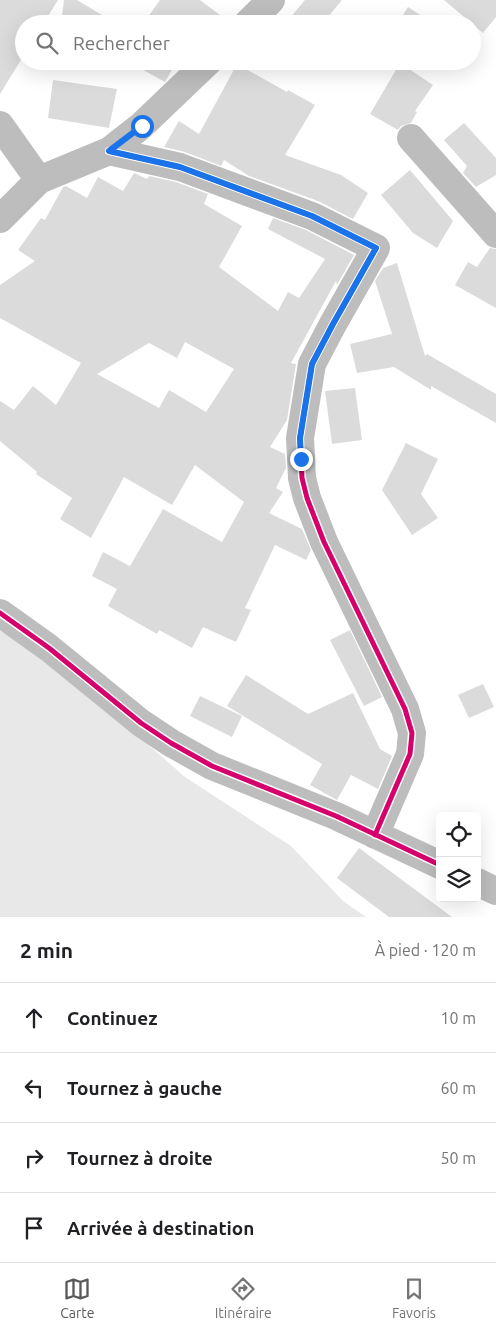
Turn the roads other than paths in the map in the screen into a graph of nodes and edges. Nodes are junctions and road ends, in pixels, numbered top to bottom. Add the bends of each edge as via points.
1 (271, 0) edge
2 (256, 15) edge
3 (200, 70) edge
4 (0, 125) edge
5 (411, 138) dead end
6 (109, 151) junction
7 (39, 180) junction
8 (0, 219) edge
9 (496, 234) edge
10 (0, 613) edge
11 (375, 834) junction
12 (436, 863) edge
13 (481, 884) edge
14 (496, 891) edge

1 - 2 street
3 - 6 street via 164,106
4 - 7 street
5 - 9 street
6 - 7 street
6 - 11 street via 180,167 312,216 376,248 312,364 300,438 302,478 324,542 405,709 412,733 410,754
7 - 8 street
10 - 11 street via 171,743 212,766
11 - 12 street
13 - 14 street

